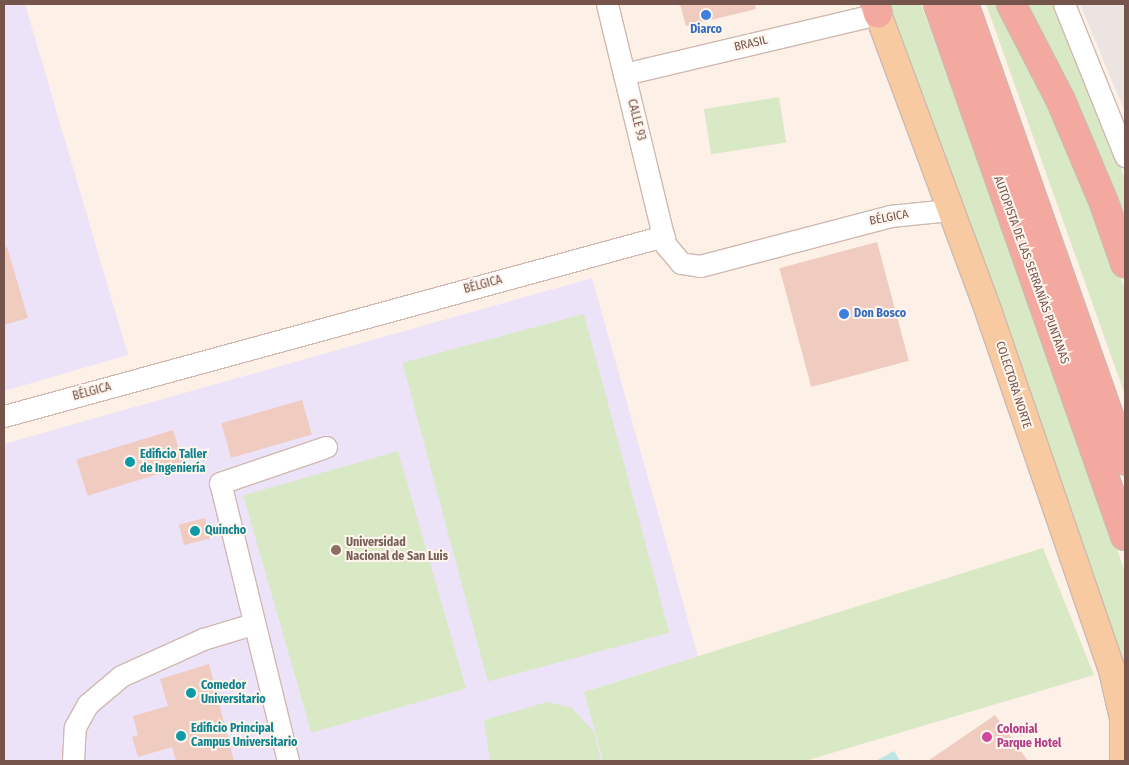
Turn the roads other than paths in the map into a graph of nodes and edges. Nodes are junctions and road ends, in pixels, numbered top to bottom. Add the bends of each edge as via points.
1 (607, 4) edge
2 (938, 4) edge
3 (964, 4) edge
4 (1011, 4) edge
5 (1064, 4) edge
6 (877, 9) edge
7 (624, 74) junction
8 (1125, 156) edge
9 (950, 210) junction
10 (664, 236) junction
11 (1125, 262) edge
12 (4, 416) edge
13 (326, 447) dead end
14 (1125, 460) edge
15 (1125, 536) edge
16 (253, 624) junction
17 (73, 761) edge
18 (288, 761) edge
19 (1123, 761) edge

1 - 7 street, CALLE 93
2 - 15 highway, AUTOPISTA DE LAS SERRANÍAS PUNTANAS
3 - 14 highway, AUTOPISTA DE LAS SERRANÍAS PUNTANAS
4 - 11 highway via 1061,101
5 - 8 street
6 - 7 street, BRASIL
6 - 9 main road, COLECTORA NORTE
7 - 10 street, CALLE 93
9 - 10 street, BÉLGICA via 890,216 700,266 681,263 665,244
9 - 19 main road, COLECTORA NORTE via 1112,670 1123,718
10 - 12 street, BÉLGICA
13 - 16 street via 220,483
16 - 17 street via 203,639 121,676 88,704 75,727
16 - 18 street

